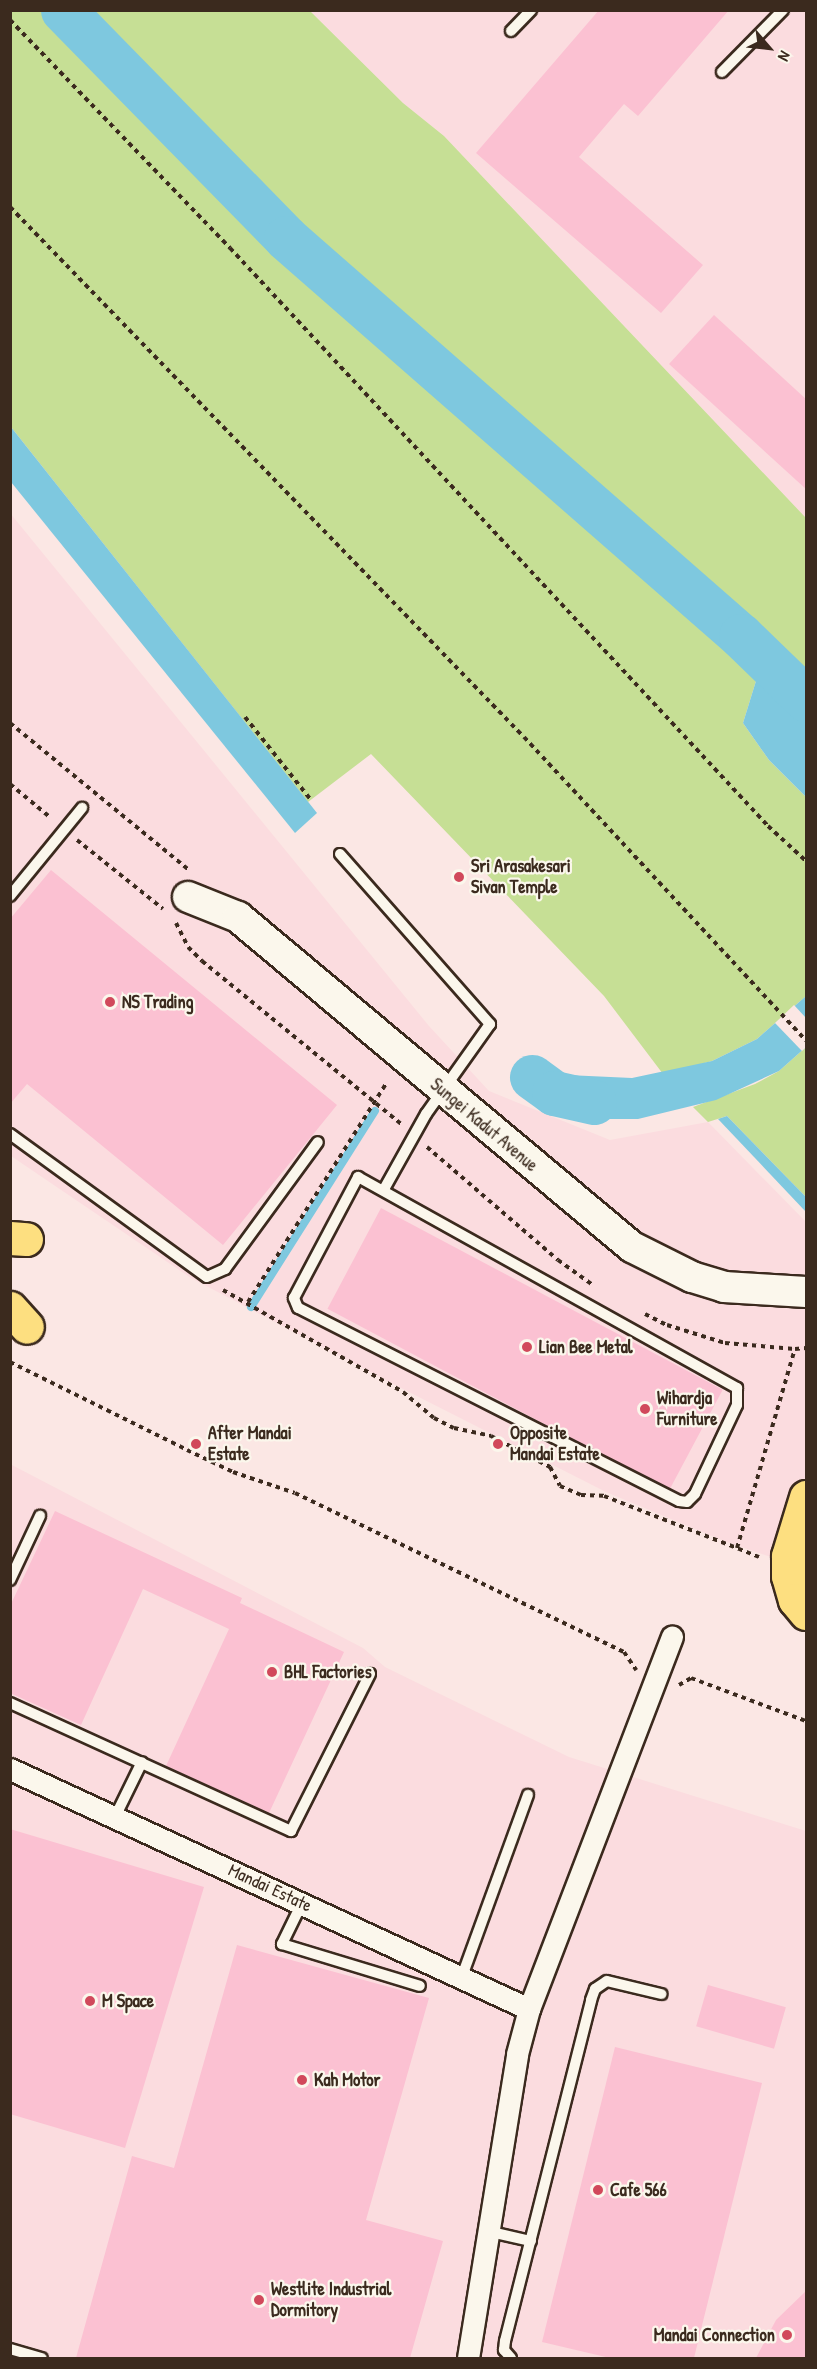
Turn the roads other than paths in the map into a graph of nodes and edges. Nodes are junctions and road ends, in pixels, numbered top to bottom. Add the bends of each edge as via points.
1 (531, 10) edge
2 (783, 10) edge
3 (512, 31) dead end
4 (722, 72) dead end
5 (82, 808) dead end
6 (340, 854) dead end
7 (10, 896) edge
8 (188, 897) dead end
9 (443, 1090) junction
10 (10, 1134) edge
11 (318, 1142) dead end
12 (384, 1189) junction
13 (807, 1292) edge
14 (807, 1497) edge
15 (40, 1516) dead end
16 (10, 1580) edge
17 (807, 1613) edge
18 (672, 1637) dead end
19 (370, 1674) dead end
20 (10, 1703) edge
21 (142, 1762) junction
22 (10, 1768) edge
23 (528, 1795) dead end
24 (115, 1817) junction
25 (302, 1903) junction
26 (461, 1978) junction
27 (420, 1986) dead end
28 (661, 1994) dead end
29 (529, 2009) junction
30 (491, 2232) junction
31 (531, 2241) junction
32 (10, 2349) edge
33 (42, 2358) edge
34 (468, 2358) edge
35 (512, 2358) edge

1 - 3 lane
2 - 4 lane
5 - 7 lane
6 - 9 lane via 490,1024
8 - 9 street, Sungei Kadut Avenue via 238,917
9 - 12 lane
9 - 13 street, Sungei Kadut Avenue via 632,1247 661,1264 724,1287
10 - 11 lane via 207,1277 225,1269
12 - 12 lane via 358,1177 294,1298 298,1308 687,1502 695,1494 737,1405 737,1388
14 - 17 main road via 788,1556 788,1576 795,1600
15 - 16 lane
18 - 29 street
19 - 21 lane via 291,1831
20 - 21 lane
21 - 24 lane
22 - 24 street, Mandai Estate
23 - 26 lane
24 - 25 street, Mandai Estate
25 - 26 street, Mandai Estate
25 - 27 lane via 282,1944
26 - 29 street, Mandai Estate
28 - 31 lane via 616,1982 595,1989
29 - 30 street via 511,2086
30 - 31 lane
30 - 34 street
31 - 35 lane via 505,2341 504,2350
32 - 33 lane

